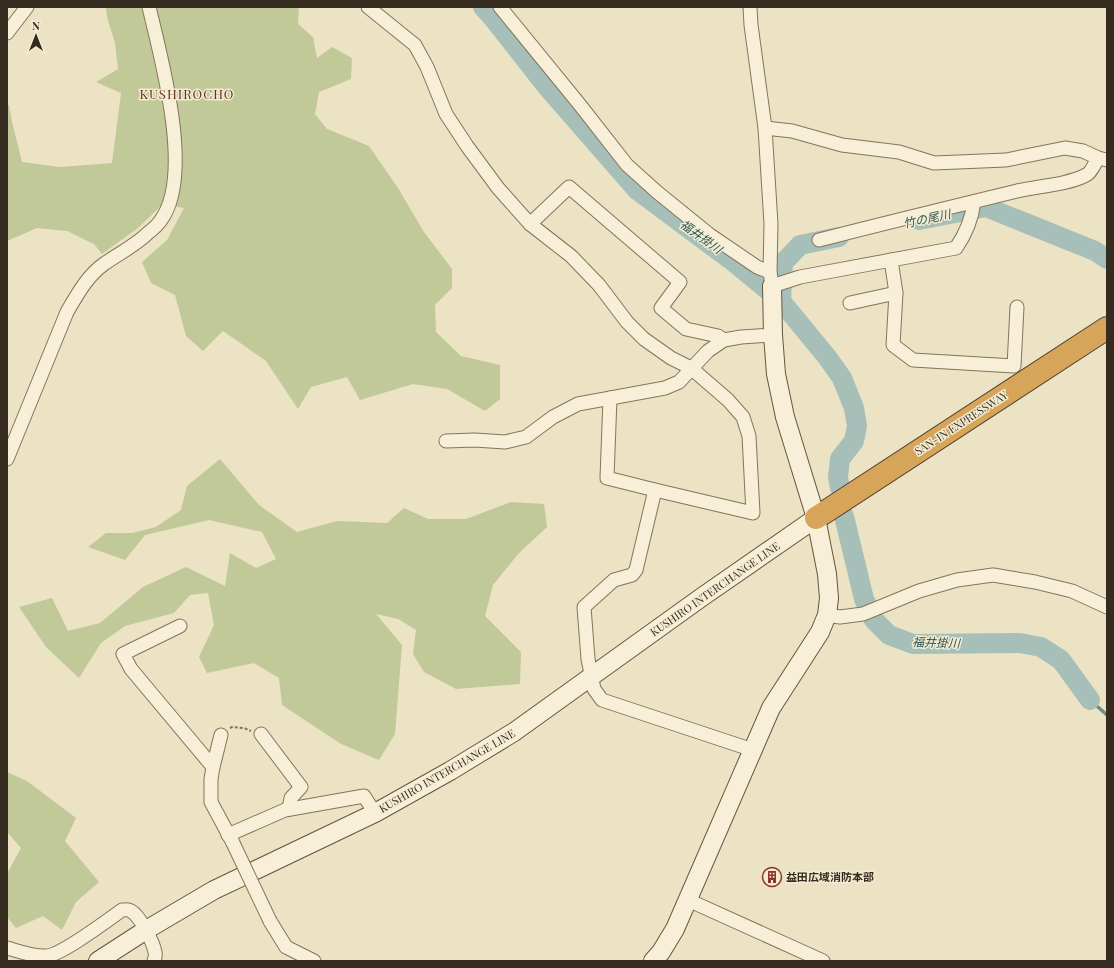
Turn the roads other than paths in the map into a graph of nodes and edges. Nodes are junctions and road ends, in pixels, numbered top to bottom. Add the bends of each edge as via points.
1 (27, 7) edge
2 (149, 7) edge
3 (368, 7) edge
4 (500, 7) edge
5 (750, 7) edge
6 (7, 33) edge
7 (765, 128) junction
8 (1102, 159) edge
9 (974, 202) junction
10 (530, 224) junction
11 (819, 240) dead end
12 (891, 260) junction
13 (771, 279) junction
14 (896, 293) junction
15 (850, 303) dead end
16 (1017, 306) dead end
17 (1107, 328) edge
18 (773, 335) junction
19 (724, 340) junction
20 (691, 368) junction
21 (610, 398) junction
22 (446, 442) dead end
23 (7, 459) edge
24 (655, 490) junction
25 (816, 518) junction
26 (1107, 607) edge
27 (827, 614) junction
28 (180, 626) dead end
29 (592, 677) junction
30 (261, 734) road end
31 (220, 735) road end
32 (753, 750) junction
33 (213, 766) junction
34 (289, 810) junction
35 (375, 813) junction
36 (230, 839) junction
37 (688, 900) junction
38 (146, 930) junction
39 (7, 948) edge
40 (98, 961) edge
41 (154, 961) edge
42 (314, 961) edge
43 (653, 961) edge
44 (823, 961) edge

1 - 6 street
2 - 23 street via 174,122 175,174 170,201 162,220 147,235 102,265 79,290 67,312
3 - 10 street via 415,45 446,114 498,188
4 - 13 street via 627,165 710,235
5 - 7 street
7 - 8 street via 792,131 842,145 899,152 934,163 1006,160 1065,148 1083,151
7 - 13 street via 772,224
8 - 9 street via 1088,175
9 - 11 street
9 - 12 street via 962,239 956,248
10 - 19 street via 569,187 680,282 661,308 686,329 718,336
10 - 20 street via 571,256 599,285 626,322 644,339
12 - 13 street via 800,277
12 - 14 street
13 - 18 main road
14 - 15 street
14 - 16 street via 893,344 913,360 1014,366
17 - 25 highway, SAN-IN EXPRESSWAY
18 - 19 street
18 - 25 main road via 776,374 785,417
19 - 20 street
20 - 21 street via 679,382 665,388
20 - 24 street via 728,400 742,417 749,436 753,513
21 - 22 street via 578,404 553,417 526,437 505,442
21 - 24 street via 607,478
24 - 29 street via 636,570 632,576 614,580 584,607
25 - 27 main road via 827,574
25 - 29 main road, KUSHIRO INTERCHANGE LINE
26 - 27 street via 1072,591 993,576 957,580 919,591 863,614 840,618
27 - 32 main road via 816,638 771,708
28 - 33 street via 123,654 131,669
29 - 32 street via 594,689 602,700
29 - 35 main road, KUSHIRO INTERCHANGE LINE via 514,732 450,772
30 - 34 street via 301,788 291,798
31 - 33 street
32 - 37 main road
33 - 36 street via 211,802
34 - 35 street via 364,796
34 - 36 street
35 - 38 main road, KUSHIRO INTERCHANGE LINE via 214,890
36 - 42 street, bridge via 270,921 286,947
37 - 43 main road via 675,929
37 - 44 street
38 - 39 street via 132,911 122,910 61,951 46,956
38 - 40 main road, KUSHIRO INTERCHANGE LINE
38 - 41 street via 155,949

